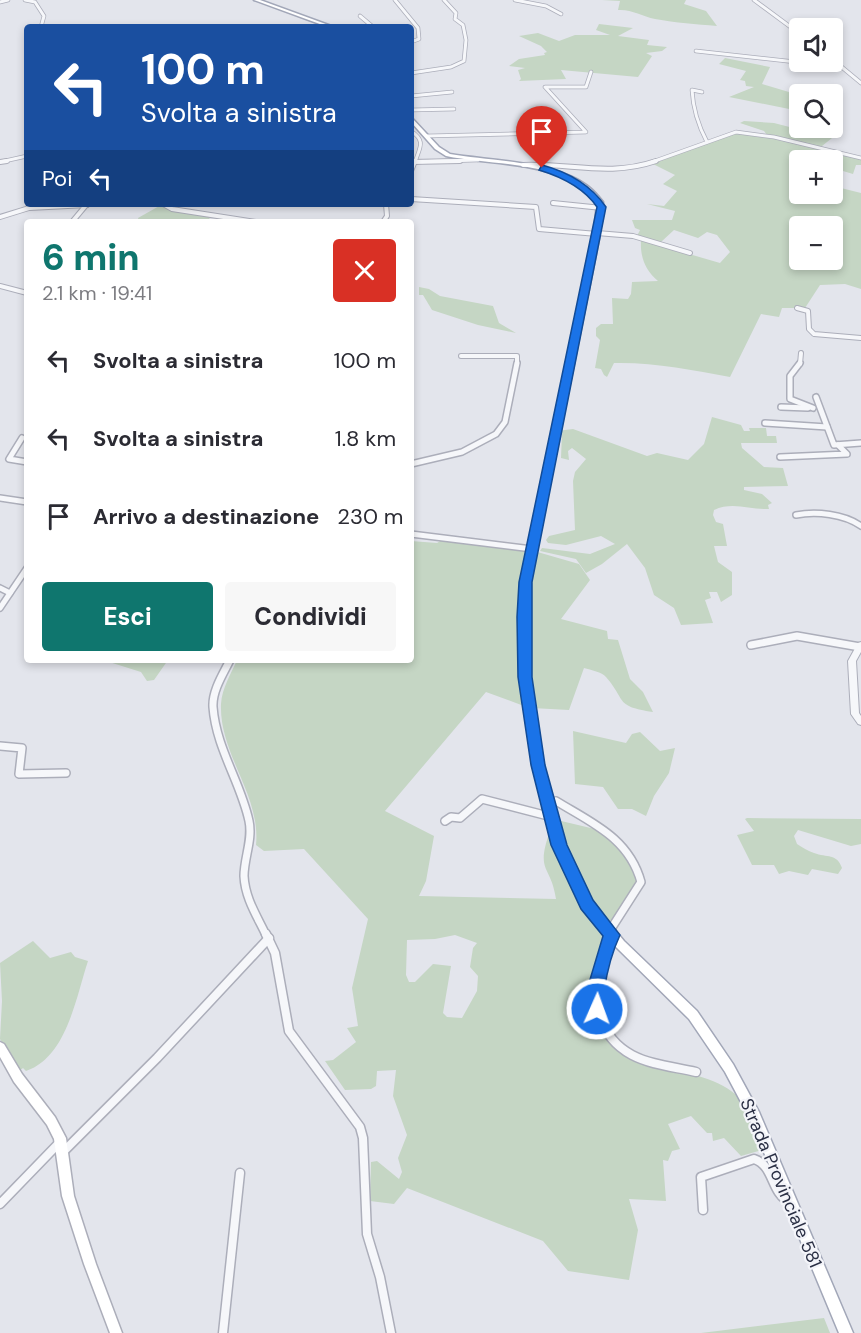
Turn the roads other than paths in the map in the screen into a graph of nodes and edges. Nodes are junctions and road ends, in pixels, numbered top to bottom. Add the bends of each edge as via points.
1 (8, 0) edge
2 (25, 0) edge
3 (256, 0) edge
4 (395, 0) edge
5 (444, 0) edge
6 (515, 0) edge
7 (754, 0) edge
8 (35, 1) edge
9 (0, 2) edge
10 (561, 14) dead end
11 (360, 16) dead end
12 (42, 24) edge
13 (324, 24) edge
14 (369, 24) edge
15 (789, 26) edge
16 (414, 41) edge
17 (696, 51) dead end
18 (789, 61) edge
19 (843, 69) edge
20 (591, 72) dead end
21 (414, 73) edge
22 (861, 83) edge
23 (452, 92) dead end
24 (702, 92) dead end
25 (414, 96) edge
26 (454, 109) dead end
27 (414, 110) edge
28 (414, 129) edge
29 (423, 136) junction
30 (707, 142) junction
31 (24, 157) edge
32 (414, 158) edge
33 (861, 158) edge
34 (478, 160) junction
35 (0, 162) edge
36 (414, 162) edge
37 (523, 165) junction
38 (414, 199) edge
39 (553, 202) dead end
40 (44, 207) edge
41 (84, 207) edge
42 (168, 207) edge
43 (602, 207) junction
44 (0, 217) edge
45 (74, 219) edge
46 (237, 219) edge
47 (597, 233) junction
48 (690, 253) dead end
49 (0, 286) edge
50 (24, 292) edge
51 (797, 308) dead end
52 (861, 338) edge
53 (801, 353) dead end
54 (461, 356) dead end
55 (816, 397) dead end
56 (781, 407) dead end
57 (813, 408) junction
58 (820, 409) junction
59 (765, 423) dead end
60 (827, 427) junction
61 (22, 438) dead end
62 (861, 443) edge
63 (837, 444) junction
64 (780, 457) dead end
65 (24, 462) edge
66 (414, 463) edge
67 (0, 498) edge
68 (24, 502) edge
69 (796, 515) dead end
70 (861, 526) edge
71 (414, 534) edge
72 (532, 549) junction
73 (24, 572) edge
74 (0, 588) edge
75 (10, 593) junction
76 (0, 608) edge
77 (751, 645) dead end
78 (860, 646) edge
79 (228, 663) edge
80 (861, 722) edge
81 (0, 746) edge
82 (66, 772) dead end
83 (556, 801) dead end
84 (552, 817) junction
85 (445, 821) dead end
86 (611, 933) junction
87 (269, 938) junction
88 (0, 1047) edge
89 (696, 1072) dead end
90 (62, 1146) junction
91 (240, 1173) dead end
92 (790, 1202) junction
93 (0, 1204) edge
94 (703, 1210) dead end
95 (116, 1333) edge
96 (223, 1333) edge
97 (391, 1333) edge
98 (846, 1333) edge

1 - 9 street
2 - 8 street
3 - 13 main road
4 - 16 street via 418,28 419,40
5 - 21 street via 463,25 464,62 451,68
6 - 10 street via 546,6
7 - 15 street
8 - 12 street via 45,19
11 - 14 street
17 - 18 street
19 - 22 street
20 - 29 street via 586,87 545,87 586,132
23 - 25 street
24 - 30 street via 692,90 692,111
26 - 27 street
28 - 29 main road
29 - 32 street
29 - 34 main road via 442,152
30 - 33 street via 729,133 749,133
30 - 37 street via 644,165 614,171
31 - 35 street
34 - 36 street
34 - 37 main road
37 - 43 main road via 563,176 595,195
38 - 47 street via 536,207 539,229
39 - 43 street
40 - 44 street
41 - 45 street
42 - 46 street
43 - 47 main road, Strada Provinciale 581
47 - 48 street via 633,236
47 - 72 main road, Strada Provinciale 581
49 - 50 street
51 - 52 street via 808,311 808,329 814,334
53 - 57 street via 800,364 789,376 790,399
54 - 66 street via 517,356 517,384 508,403 506,421 481,443
55 - 58 street
56 - 57 street
57 - 58 street
58 - 60 street
59 - 60 street
60 - 63 street via 834,445
61 - 65 street via 9,459
62 - 63 street
63 - 64 street via 847,454
67 - 68 street
69 - 70 street via 831,515
71 - 72 street
72 - 84 main road, Strada Provinciale 581 via 524,605 525,677 538,765
73 - 75 street
74 - 75 street
75 - 76 street
77 - 78 street via 797,636
78 - 80 street via 852,661 855,714
79 - 87 street via 218,683 213,706 226,761 249,821 244,889
81 - 82 street via 22,748 19,774
83 - 86 street via 618,840 635,860 641,882
84 - 85 street via 482,799 460,818
84 - 86 main road, Strada Provinciale 581 via 572,875 587,904
86 - 89 street via 595,993 604,1028 620,1048 634,1056
86 - 92 main road, Strada Provinciale 581 via 693,1014 709,1037 755,1116
87 - 90 street via 164,1050
87 - 97 street via 279,968 289,1031 349,1109 363,1138 367,1234
88 - 90 main road via 51,1121
90 - 93 street
90 - 95 main road via 68,1196
91 - 96 street
92 - 94 street via 779,1196 765,1165 754,1159 700,1177
92 - 98 main road, Strada Provinciale 581

